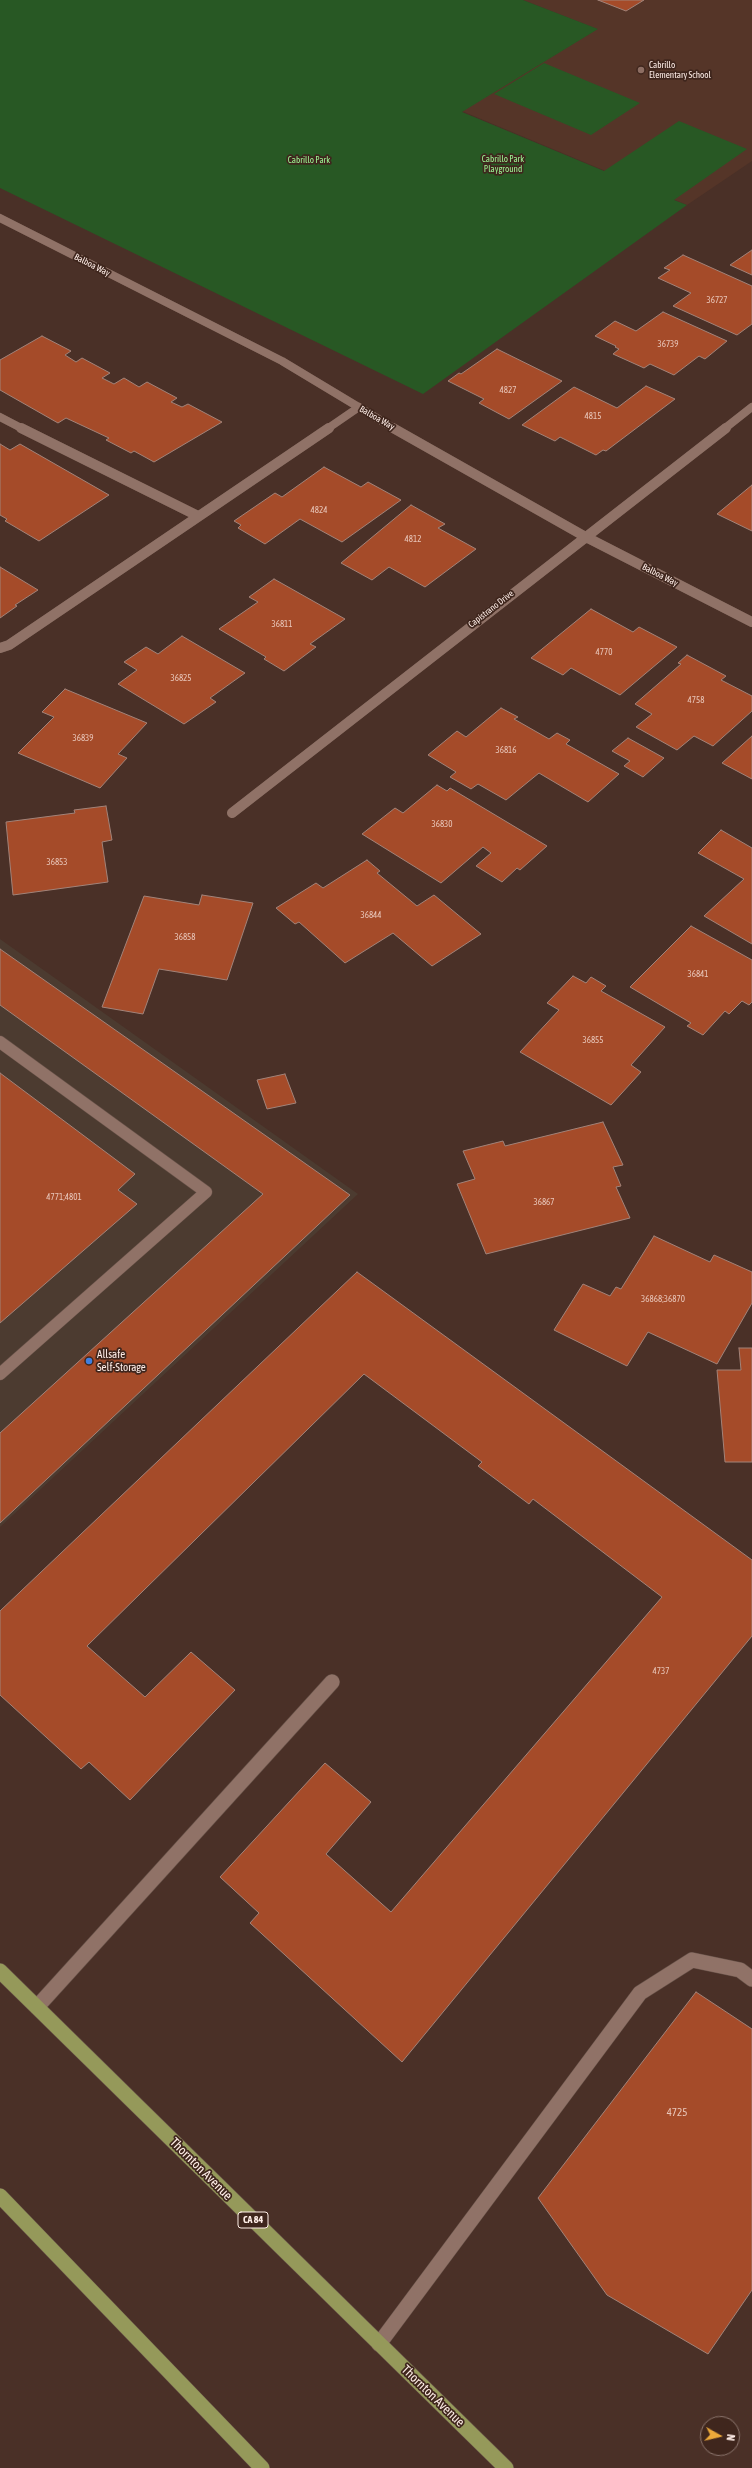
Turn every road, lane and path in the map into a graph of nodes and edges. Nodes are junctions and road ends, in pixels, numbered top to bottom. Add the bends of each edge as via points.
1 (0, 219) edge
2 (359, 407) junction
3 (752, 407) edge
4 (0, 417) edge
5 (198, 516) junction
6 (584, 536) junction
7 (752, 622) edge
8 (0, 648) edge
9 (232, 813) dead end
10 (0, 1042) edge
11 (0, 1374) edge
12 (332, 1682) dead end
13 (0, 1971) edge
14 (752, 1979) edge
15 (37, 2007) junction
16 (0, 2196) edge
17 (379, 2344) junction
18 (262, 2468) edge
19 (506, 2468) edge

1 - 2 street, Balboa Way via 282,361
2 - 5 street
2 - 6 street, Balboa Way
3 - 6 street, Capistrano Drive
4 - 5 street
5 - 8 street via 16,641
6 - 7 street, Balboa Way
6 - 9 street, Capistrano Drive
10 - 11 street via 206,1192
12 - 15 street
13 - 15 main road, Thornton Avenue / CA 84
14 - 17 street via 740,1970 692,1960 640,1993
15 - 17 main road, Thornton Avenue / CA 84
16 - 18 main road
17 - 19 main road, Thornton Avenue / CA 84

